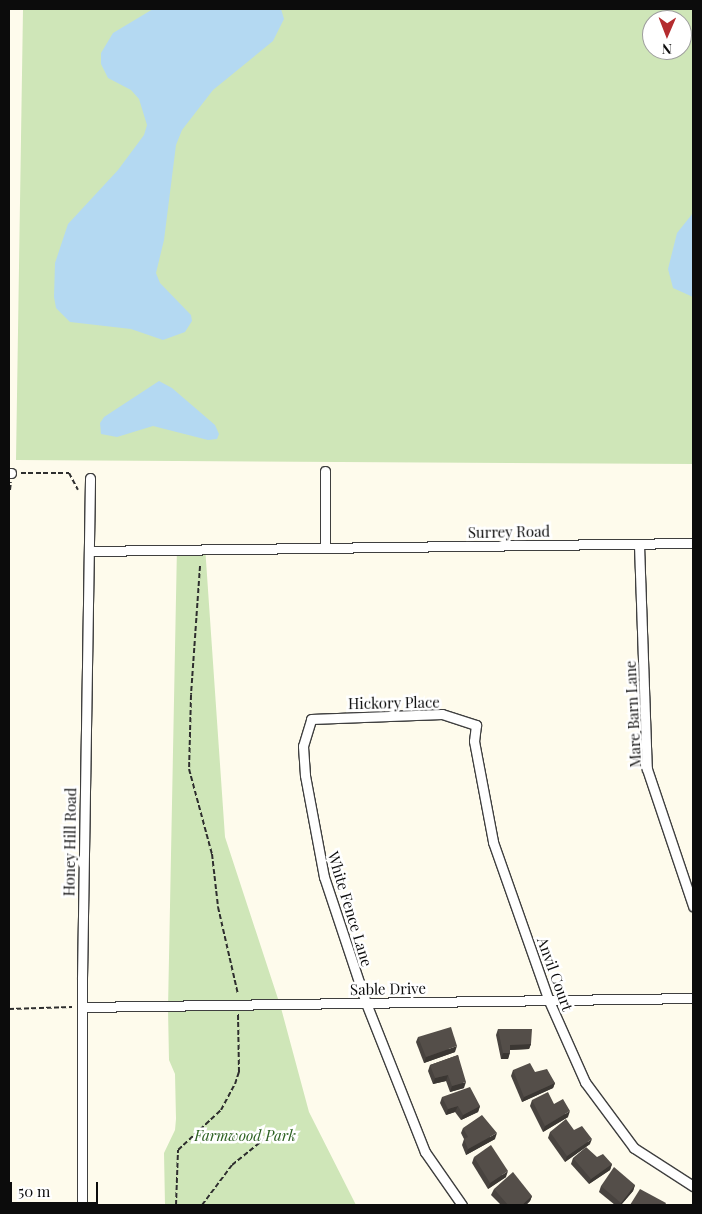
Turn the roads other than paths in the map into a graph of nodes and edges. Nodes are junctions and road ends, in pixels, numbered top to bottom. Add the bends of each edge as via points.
1 (325, 472) dead end
2 (90, 478) dead end
3 (693, 543) edge
4 (639, 545) junction
5 (325, 548) junction
6 (89, 551) junction
7 (310, 719) joint
8 (476, 725) joint
9 (693, 906) edge
10 (693, 998) edge
11 (549, 1001) junction
12 (366, 1004) junction
13 (82, 1007) junction
14 (693, 1186) edge
15 (82, 1205) edge
16 (462, 1205) edge

1 - 5 street
2 - 6 street, Honey Hill Road
3 - 4 street, Surrey Road
4 - 5 street, Surrey Road
4 - 9 street, Mare Barn Lane via 647,769
5 - 6 street, Surrey Road
6 - 13 street, Honey Hill Road
7 - 8 street, Hickory Place via 442,714
7 - 12 street, White Fence Lane via 303,746 315,843
8 - 11 street, Anvil Court via 474,741 490,829
10 - 11 street, Sable Drive
11 - 12 street, Sable Drive
11 - 14 street, Anvil Court via 585,1082 634,1148
12 - 13 street, Sable Drive
12 - 16 street, White Fence Lane via 425,1152
13 - 15 street, Honey Hill Road

